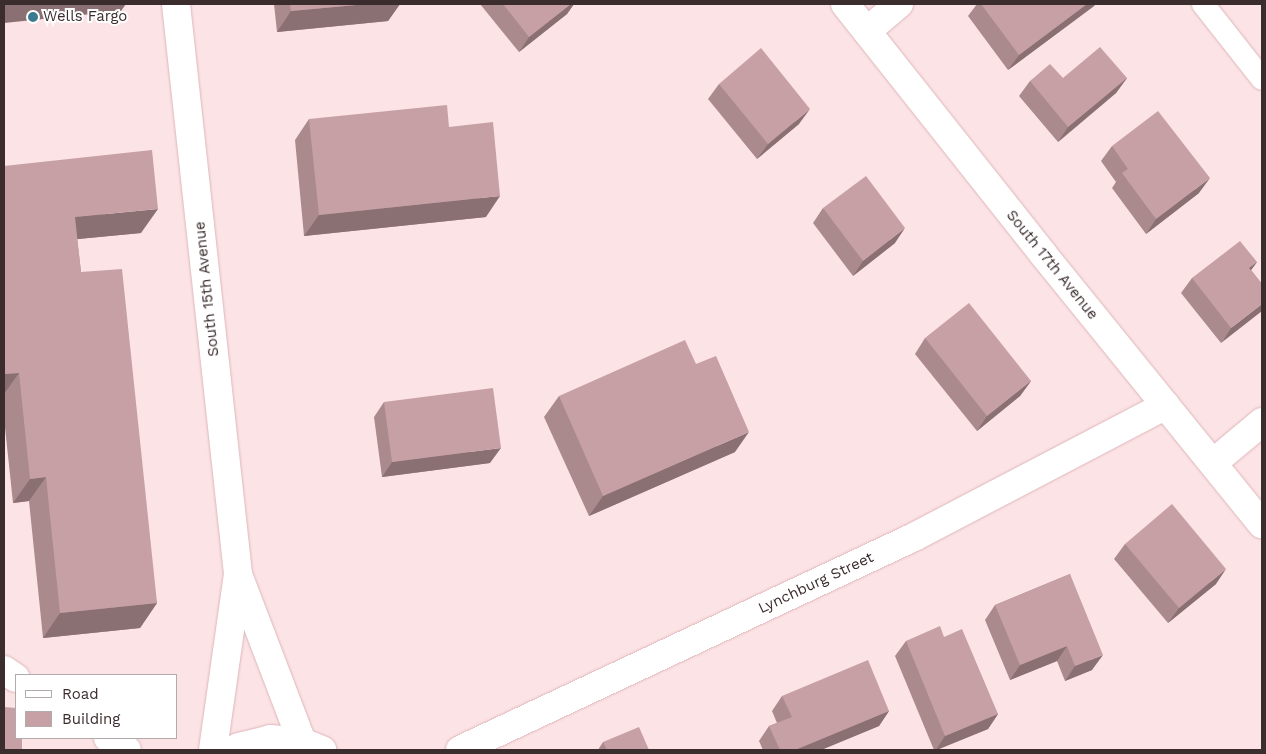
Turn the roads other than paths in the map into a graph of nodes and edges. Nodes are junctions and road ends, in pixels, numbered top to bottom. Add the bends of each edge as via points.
1 (176, 4) edge
2 (845, 4) edge
3 (899, 4) edge
4 (1203, 4) edge
5 (867, 31) junction
6 (1262, 79) edge
7 (1166, 405) junction
8 (1262, 422) edge
9 (1213, 463) junction
10 (1262, 524) edge
11 (238, 574) junction
12 (4, 670) edge
13 (15, 677) edge
14 (110, 739) edge
15 (312, 746) edge
16 (127, 750) edge
17 (213, 750) edge
18 (233, 750) edge
19 (460, 750) edge

1 - 11 street, South 15th Avenue
2 - 5 street, South 17th Avenue
3 - 5 street
4 - 6 lane
5 - 7 street, South 17th Avenue
7 - 9 street, South 17th Avenue
7 - 19 street, Lynchburg Street via 914,537
8 - 9 street
9 - 10 street, South 17th Avenue
11 - 15 street, South 15th Avenue
11 - 17 street, South 15th Avenue
12 - 13 street
14 - 16 street
15 - 18 street via 270,739

